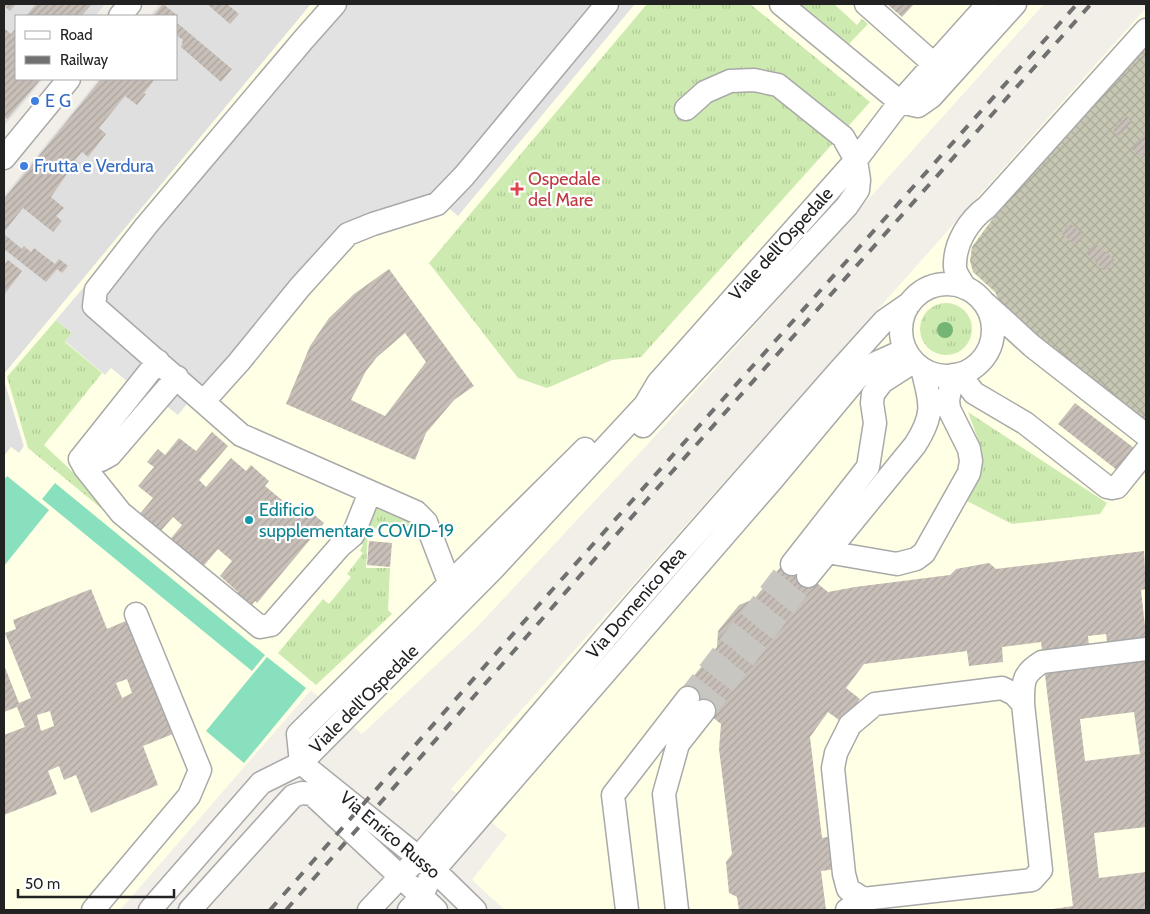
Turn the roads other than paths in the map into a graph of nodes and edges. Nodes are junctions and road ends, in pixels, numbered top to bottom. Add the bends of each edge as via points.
1 (130, 4) edge
2 (335, 4) edge
3 (607, 4) edge
4 (781, 4) edge
5 (866, 4) edge
6 (988, 4) edge
7 (1015, 4) edge
8 (121, 15) edge
9 (1146, 30) edge
10 (935, 65) junction
11 (68, 80) edge
12 (900, 102) junction
13 (686, 109) dead end
14 (8, 144) edge
15 (856, 160) junction
16 (973, 294) junction
17 (910, 303) junction
18 (1032, 346) junction
19 (914, 360) junction
20 (158, 361) junction
21 (981, 361) junction
22 (956, 375) junction
23 (176, 377) junction
24 (658, 383) junction
25 (204, 401) junction
26 (1145, 436) edge
27 (80, 459) junction
28 (370, 492) junction
29 (827, 552) junction
30 (493, 569) junction
31 (449, 582) junction
32 (136, 614) dead end
33 (1146, 649) edge
34 (1023, 704) junction
35 (307, 768) junction
36 (426, 864) junction
37 (400, 877) junction
38 (855, 905) edge
39 (422, 906) edge
40 (93, 910) edge
41 (150, 910) edge
42 (190, 910) edge
43 (369, 910) edge
44 (476, 910) edge
45 (627, 910) edge
46 (677, 910) edge

1 - 8 street
2 - 20 street via 96,290 94,306
3 - 25 street via 437,204 348,234
4 - 12 street
5 - 10 street
6 - 10 street, Viale dell'Ospedale
7 - 12 street via 931,97 918,106
9 - 16 street via 968,226 959,242 955,268
10 - 12 street, Viale dell'Ospedale
11 - 14 street
12 - 15 street, Viale dell'Ospedale
13 - 15 street via 706,92 730,81 754,80 778,85 843,137
15 - 24 street, Viale dell'Ospedale
15 - 35 street via 858,190 846,206 455,630
16 - 17 street via 950,284 934,286 921,292
16 - 18 street
16 - 21 street via 989,312 992,331 988,350
17 - 19 street via 903,314 901,338
17 - 36 street, Via Domenico Rea via 884,321 637,601
18 - 21 street via 1012,346
18 - 26 street
19 - 22 street via 932,374
19 - 29 street via 929,397 930,410 924,432
19 - 29 street via 882,382 873,394 875,423 868,467 800,570
19 - 36 street, Via Domenico Rea via 876,363 858,376 772,480
20 - 23 street
20 - 27 street
21 - 22 street
22 - 26 street via 974,393 1025,423 1107,487 1117,487
22 - 29 street via 948,400 949,409 970,449 971,461 969,472 924,553 916,559 897,564
23 - 25 street
23 - 27 street via 110,455 100,460
24 - 30 street, Viale dell'Ospedale via 645,405
24 - 31 street, Viale dell'Ospedale via 636,398
25 - 28 street via 240,434
27 - 28 street via 121,513 260,627 272,625 353,534
28 - 31 street via 416,512 426,522
30 - 31 street, Viale dell'Ospedale
30 - 35 street, Viale dell'Ospedale
31 - 35 street, Viale dell'Ospedale via 298,734
32 - 40 street via 200,770 189,796
33 - 34 street via 1042,662 1030,669 1023,684
34 - 38 street via 1041,870 1032,880
34 - 38 street via 1002,688 875,704 850,724 836,753 833,768 844,874
35 - 36 street, Via Enrico Russo
35 - 41 street via 261,783
36 - 37 street, Via Domenico Rea
36 - 39 street, Via Domenico Rea
36 - 44 street, Via Enrico Russo
37 - 39 street, Via Enrico Russo
37 - 42 street, Via Enrico Russo via 312,794 302,793 293,796
37 - 43 street, Via Domenico Rea
45 - 46 street via 613,795 696,704 678,744 664,794

